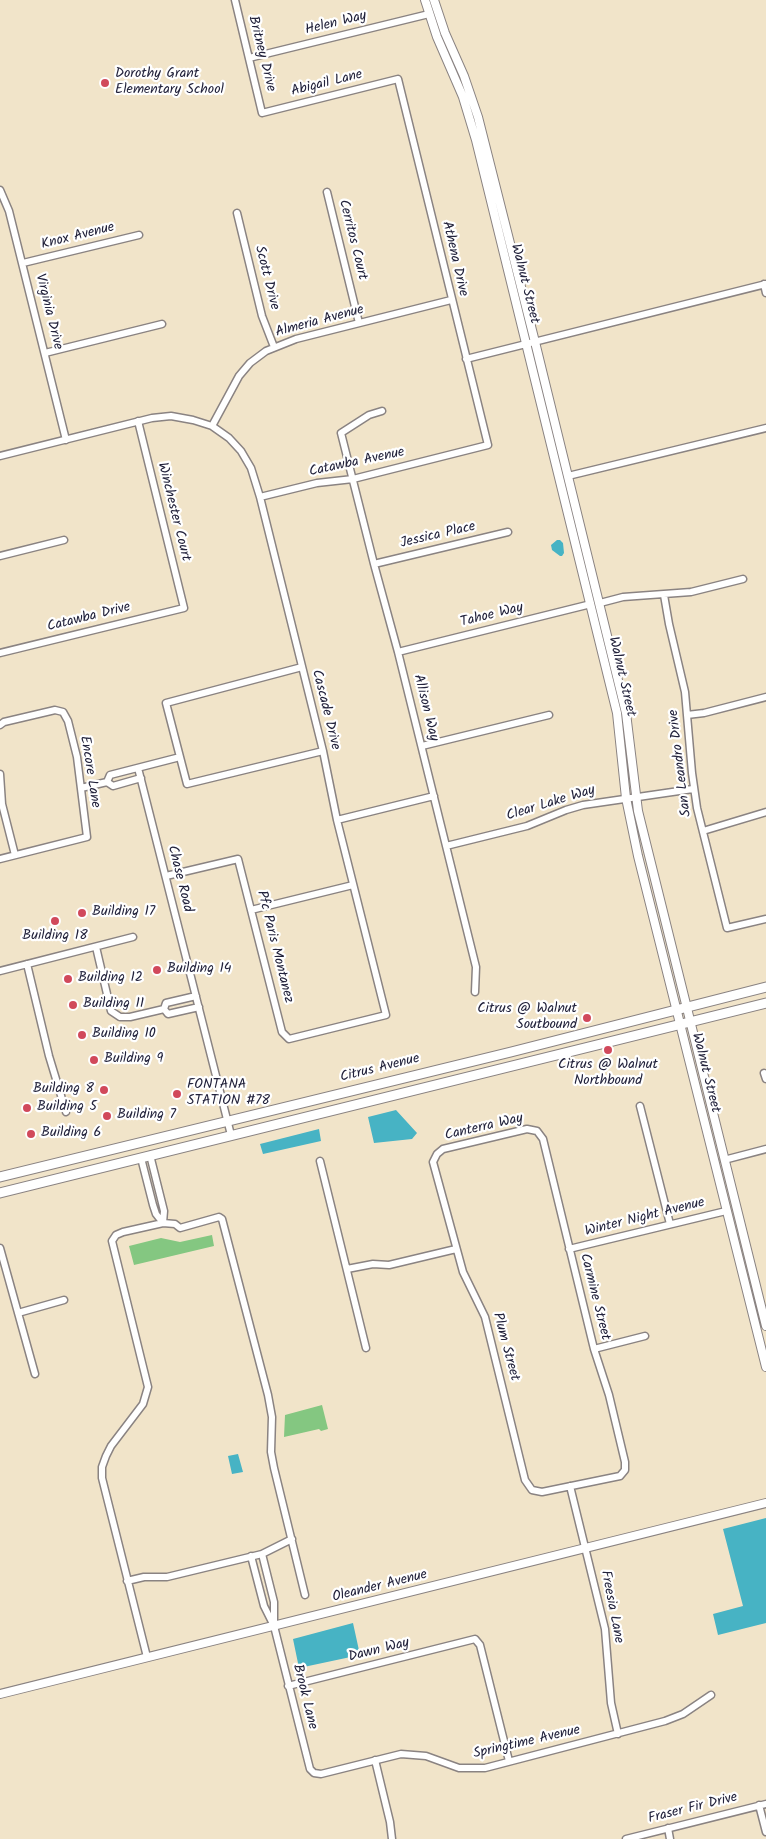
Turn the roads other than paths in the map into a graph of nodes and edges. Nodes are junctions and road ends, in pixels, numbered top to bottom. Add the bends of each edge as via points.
1 (235, 0) edge
2 (425, 0) edge
3 (434, 0) edge
4 (429, 14) junction
5 (249, 58) junction
6 (398, 79) joint
7 (262, 113) joint
8 (0, 190) edge
9 (327, 192) dead end
10 (237, 213) dead end
11 (139, 235) dead end
12 (23, 263) junction
13 (765, 284) edge
14 (766, 293) edge
15 (451, 300) junction
16 (359, 323) junction
17 (162, 324) dead end
18 (535, 342) junction
19 (526, 344) junction
20 (274, 347) junction
21 (45, 353) junction
22 (466, 359) junction
23 (382, 411) dead end
24 (138, 422) junction
25 (212, 426) junction
26 (766, 428) edge
27 (66, 440) junction
28 (488, 445) joint
29 (0, 456) edge
30 (568, 476) junction
31 (353, 479) junction
32 (260, 497) junction
33 (508, 532) dead end
34 (64, 540) dead end
35 (0, 556) edge
36 (374, 564) junction
37 (744, 579) dead end
38 (664, 595) junction
39 (600, 603) junction
40 (591, 604) junction
41 (184, 608) joint
42 (398, 652) junction
43 (0, 653) edge
44 (302, 667) junction
45 (766, 697) edge
46 (687, 715) junction
47 (549, 716) dead end
48 (0, 725) edge
49 (422, 746) junction
50 (323, 751) junction
51 (180, 757) junction
52 (138, 768) junction
53 (0, 774) edge
54 (141, 778) junction
55 (107, 782) junction
56 (81, 788) junction
57 (694, 789) junction
58 (434, 796) junction
59 (635, 797) junction
60 (626, 798) junction
61 (766, 812) edge
62 (338, 820) junction
63 (703, 831) junction
64 (446, 846) junction
65 (15, 855) junction
66 (0, 859) edge
67 (166, 876) junction
68 (354, 884) junction
69 (251, 910) junction
70 (766, 919) edge
71 (133, 937) dead end
72 (96, 947) junction
73 (27, 964) junction
74 (0, 970) edge
75 (766, 986) edge
76 (476, 992) dead end
77 (196, 996) junction
78 (766, 1003) edge
79 (686, 1006) junction
80 (199, 1007) junction
81 (676, 1009) junction
82 (161, 1010) junction
83 (690, 1022) junction
84 (680, 1024) junction
85 (289, 1039) joint
86 (640, 1106) dead end
87 (66, 1112) dead end
88 (228, 1120) junction
89 (537, 1131) joint
90 (231, 1135) junction
91 (766, 1149) edge
92 (437, 1154) joint
93 (145, 1157) junction
94 (724, 1160) junction
95 (320, 1161) dead end
96 (0, 1177) edge
97 (0, 1193) edge
98 (726, 1211) junction
99 (163, 1223) junction
100 (670, 1224) junction
101 (0, 1248) edge
102 (456, 1249) junction
103 (569, 1249) junction
104 (346, 1269) junction
105 (64, 1300) dead end
106 (763, 1301) edge
107 (18, 1313) junction
108 (766, 1326) edge
109 (645, 1336) dead end
110 (366, 1348) dead end
111 (594, 1349) junction
112 (766, 1368) edge
113 (35, 1374) dead end
114 (570, 1486) junction
115 (766, 1503) edge
116 (292, 1539) junction
117 (585, 1548) junction
118 (262, 1554) junction
119 (251, 1556) junction
120 (127, 1581) junction
121 (270, 1588) junction
122 (260, 1591) junction
123 (305, 1594) dead end
124 (274, 1626) junction
125 (147, 1657) junction
126 (288, 1686) junction
127 (0, 1694) edge
128 (711, 1696) dead end
129 (618, 1734) junction
130 (376, 1760) junction
131 (509, 1761) junction
132 (314, 1773) joint
133 (763, 1805) edge
134 (668, 1828) junction
135 (766, 1832) edge
136 (392, 1839) edge
137 (626, 1839) edge
138 (670, 1839) edge

1 - 5 street, Britney Drive
2 - 4 street, Walnut Street
3 - 18 street, Walnut Street via 478,117
4 - 5 street, Helen Way
4 - 19 street, Walnut Street via 470,116
5 - 7 street, Britney Drive
6 - 7 street, Abigail Lane
6 - 15 street, Athena Drive
8 - 12 street, Virginia Drive via 10,211
9 - 16 street, Cerritos Court
10 - 20 street, Scott Drive via 262,316
11 - 12 street, Knox Avenue
12 - 21 street, Virginia Drive
13 - 14 street
13 - 18 street
15 - 16 street, Almeria Avenue
15 - 22 street, Athena Drive
16 - 20 street, Almeria Avenue
17 - 21 street
18 - 19 street
18 - 30 street, Walnut Street
19 - 22 street
19 - 40 street, Walnut Street
20 - 25 street, Almeria Avenue via 250,363 239,376
21 - 27 street, Virginia Drive
22 - 28 street, Athena Drive
23 - 31 street, Allison Way via 369,415 341,433
24 - 25 street via 171,416
24 - 27 street
24 - 41 street, Winchester Court
25 - 32 street, Cascade Drive via 229,438 245,457
26 - 30 street
27 - 29 street
28 - 31 street, Catawba Avenue
30 - 39 street, Walnut Street
31 - 32 street, Catawba Avenue via 317,483
31 - 36 street, Allison Way
32 - 44 street, Cascade Drive
33 - 36 street, Jessica Place
34 - 35 street
36 - 42 street, Allison Way
37 - 38 street
38 - 39 street via 623,597
38 - 46 street, San Leandro Drive
39 - 59 street, Walnut Street via 626,713
40 - 42 street, Tahoe Way
40 - 60 street, Walnut Street via 617,713
41 - 43 street, Catawba Drive
42 - 49 street, Allison Way
44 - 50 street, Cascade Drive
44 - 51 street via 166,702
45 - 46 street
46 - 57 street, San Leandro Drive
47 - 49 street
48 - 56 street, Encore Lane via 56,710 63,712 68,721
49 - 58 street, Allison Way
50 - 51 street via 187,784
50 - 62 street, Cascade Drive
51 - 52 street
52 - 54 street, Chase Road
52 - 55 street via 110,775
53 - 65 street via 2,804
54 - 55 street via 113,786
54 - 67 street, Chase Road
55 - 56 street
56 - 65 street, Encore Lane via 87,837
57 - 59 street, Clear Lake Way
57 - 63 street, San Leandro Drive
58 - 62 street
58 - 64 street, Allison Way
59 - 60 street, Clear Lake Way
59 - 79 street, Walnut Street
60 - 64 street, Clear Lake Way via 566,810 527,826
60 - 81 street, Walnut Street
61 - 63 street
62 - 68 street, Cascade Drive
63 - 70 street, San Leandro Drive via 727,928
64 - 76 street, Allison Way via 476,967
65 - 66 street
67 - 69 street, Pfc Paris Montanez via 238,859
67 - 77 street, Chase Road
68 - 69 street
68 - 85 street, Cascade Drive via 386,1015
69 - 85 street, Pfc Paris Montanez via 282,1032
71 - 72 street
72 - 73 street
72 - 82 street via 111,1011 120,1017 130,1017
73 - 74 street
73 - 87 street
75 - 79 main road, Citrus Avenue
77 - 80 street, Chase Road
77 - 82 street via 166,1003
78 - 83 main road, Citrus Avenue
79 - 81 main road, Citrus Avenue
79 - 83 street, Walnut Street
80 - 82 street via 168,1014
80 - 88 street, Chase Road
81 - 84 street, Walnut Street
81 - 88 main road, Citrus Avenue
83 - 84 main road, Citrus Avenue
83 - 94 street, Walnut Street
84 - 90 main road, Citrus Avenue
84 - 98 street, Walnut Street
86 - 100 street
88 - 90 street, Chase Road
88 - 96 main road, Citrus Avenue
89 - 92 street, Canterra Way via 527,1129 443,1149
89 - 103 street, Carmine Street via 543,1139
90 - 93 main road, Citrus Avenue
91 - 94 street
92 - 102 street, Plum Street via 433,1162
93 - 97 main road, Citrus Avenue
93 - 99 street via 152,1205
94 - 106 street, Walnut Street
95 - 104 street
98 - 100 street, Winter Night Avenue
98 - 112 street, Walnut Street
99 - 116 street via 180,1228 219,1217 222,1219 268,1395 272,1417 271,1452
99 - 120 street via 123,1232 112,1241 148,1386 143,1404 111,1446 102,1466 102,1478
100 - 103 street, Winter Night Avenue
101 - 107 street
102 - 104 street via 389,1265
102 - 114 street, Plum Street via 462,1272 485,1317 525,1480 532,1490 542,1492
103 - 111 street, Carmine Street
104 - 110 street
105 - 107 street
106 - 108 street, Walnut Street
107 - 113 street
109 - 111 street
111 - 114 street, Carmine Street via 612,1408 625,1470 620,1476
114 - 117 street, Freesia Lane
115 - 117 street, Oleander Avenue
116 - 118 street
116 - 123 street
117 - 124 street, Oleander Avenue
117 - 129 street, Freesia Lane via 605,1629 611,1703
118 - 119 street
118 - 121 street
119 - 120 street via 167,1577
119 - 122 street
120 - 125 street
121 - 122 street
121 - 124 street via 274,1602
122 - 124 street
124 - 125 street, Oleander Avenue
124 - 126 street, Brook Lane
125 - 127 street, Oleander Avenue
126 - 131 street, Dawn Way via 475,1640 480,1645
126 - 132 street, Brook Lane via 310,1769
128 - 129 street, Springtime Avenue via 683,1714
129 - 131 street, Springtime Avenue
130 - 131 street, Springtime Avenue via 412,1754 472,1769
130 - 132 street, Springtime Avenue
130 - 136 street
133 - 134 street, Fraser Fir Drive
133 - 135 street
134 - 137 street, Fraser Fir Drive
134 - 138 street

